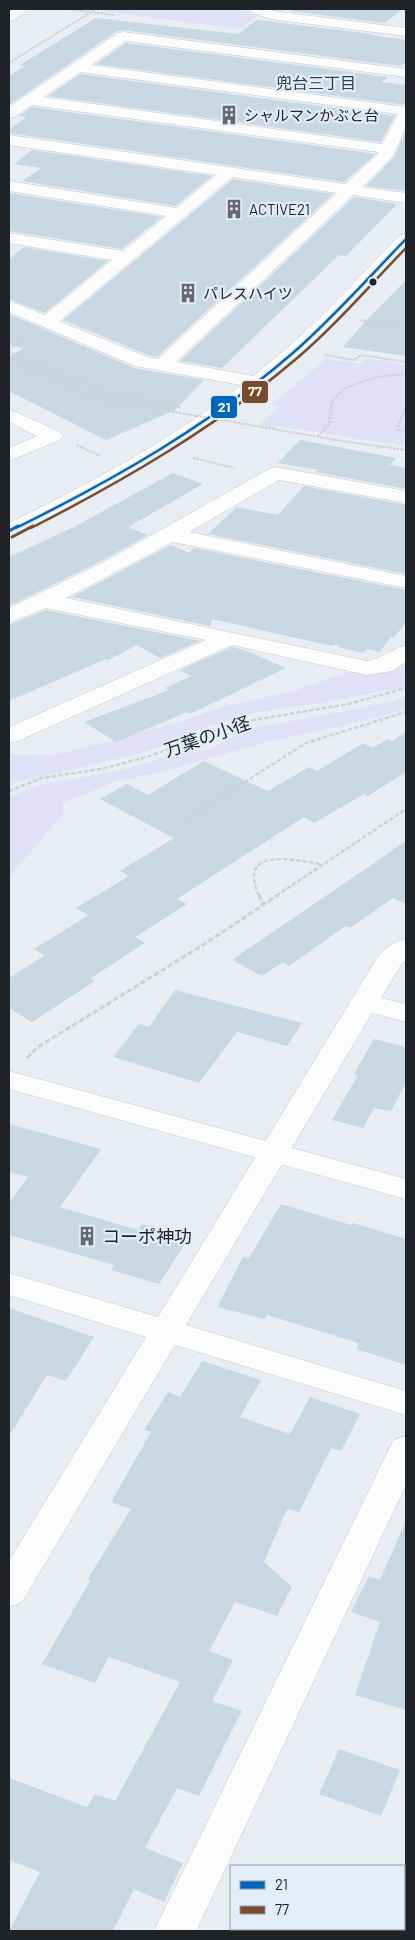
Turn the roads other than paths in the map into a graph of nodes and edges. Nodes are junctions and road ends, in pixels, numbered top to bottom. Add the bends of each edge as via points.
1 (22, 9) edge
2 (256, 9) edge
3 (274, 12) edge
4 (9, 17) edge
5 (406, 32) edge
6 (77, 67) junction
7 (406, 73) edge
8 (29, 100) junction
9 (406, 112) edge
10 (9, 114) edge
11 (9, 140) edge
12 (387, 149) junction
13 (229, 172) junction
14 (9, 186) edge
15 (350, 190) junction
16 (406, 198) edge
17 (179, 213) junction
18 (9, 238) edge
19 (406, 239) edge
20 (127, 257) junction
21 (9, 306) edge
22 (47, 322) junction
23 (161, 366) junction
24 (257, 382) junction
25 (9, 415) edge
26 (9, 455) edge
27 (406, 497) edge
28 (9, 531) edge
29 (171, 536) junction
30 (406, 582) edge
31 (46, 601) junction
32 (9, 616) edge
33 (230, 638) junction
34 (406, 652) edge
35 (9, 736) edge
36 (406, 947) edge
37 (364, 1002) junction
38 (406, 1013) edge
39 (16, 1070) edge
40 (273, 1153) junction
41 (406, 1189) edge
42 (9, 1284) edge
43 (166, 1330) junction
44 (406, 1403) edge
45 (406, 1448) edge
46 (9, 1592) edge
47 (175, 1931) edge

1 - 4 street
2 - 3 street
3 - 5 street
6 - 7 street via 123,36
6 - 8 street
6 - 9 street
8 - 10 street
8 - 12 street
9 - 12 street
11 - 13 street
12 - 15 street via 385,156
13 - 15 street
13 - 17 street
14 - 17 street
15 - 16 street
15 - 23 street
17 - 20 street
18 - 20 street
19 - 24 street via 295,351
20 - 22 street
21 - 22 street
22 - 23 street via 142,362
23 - 24 street
24 - 28 street via 217,413 126,469
25 - 26 street via 53,436
27 - 29 street via 276,473
29 - 30 street
29 - 31 street
31 - 32 street
31 - 33 street
33 - 34 street via 367,668 384,666
33 - 35 street
36 - 37 street via 391,958
37 - 38 street
37 - 40 street
39 - 40 street
40 - 41 street
40 - 43 street
42 - 43 street
43 - 44 street
43 - 46 street
45 - 47 street

